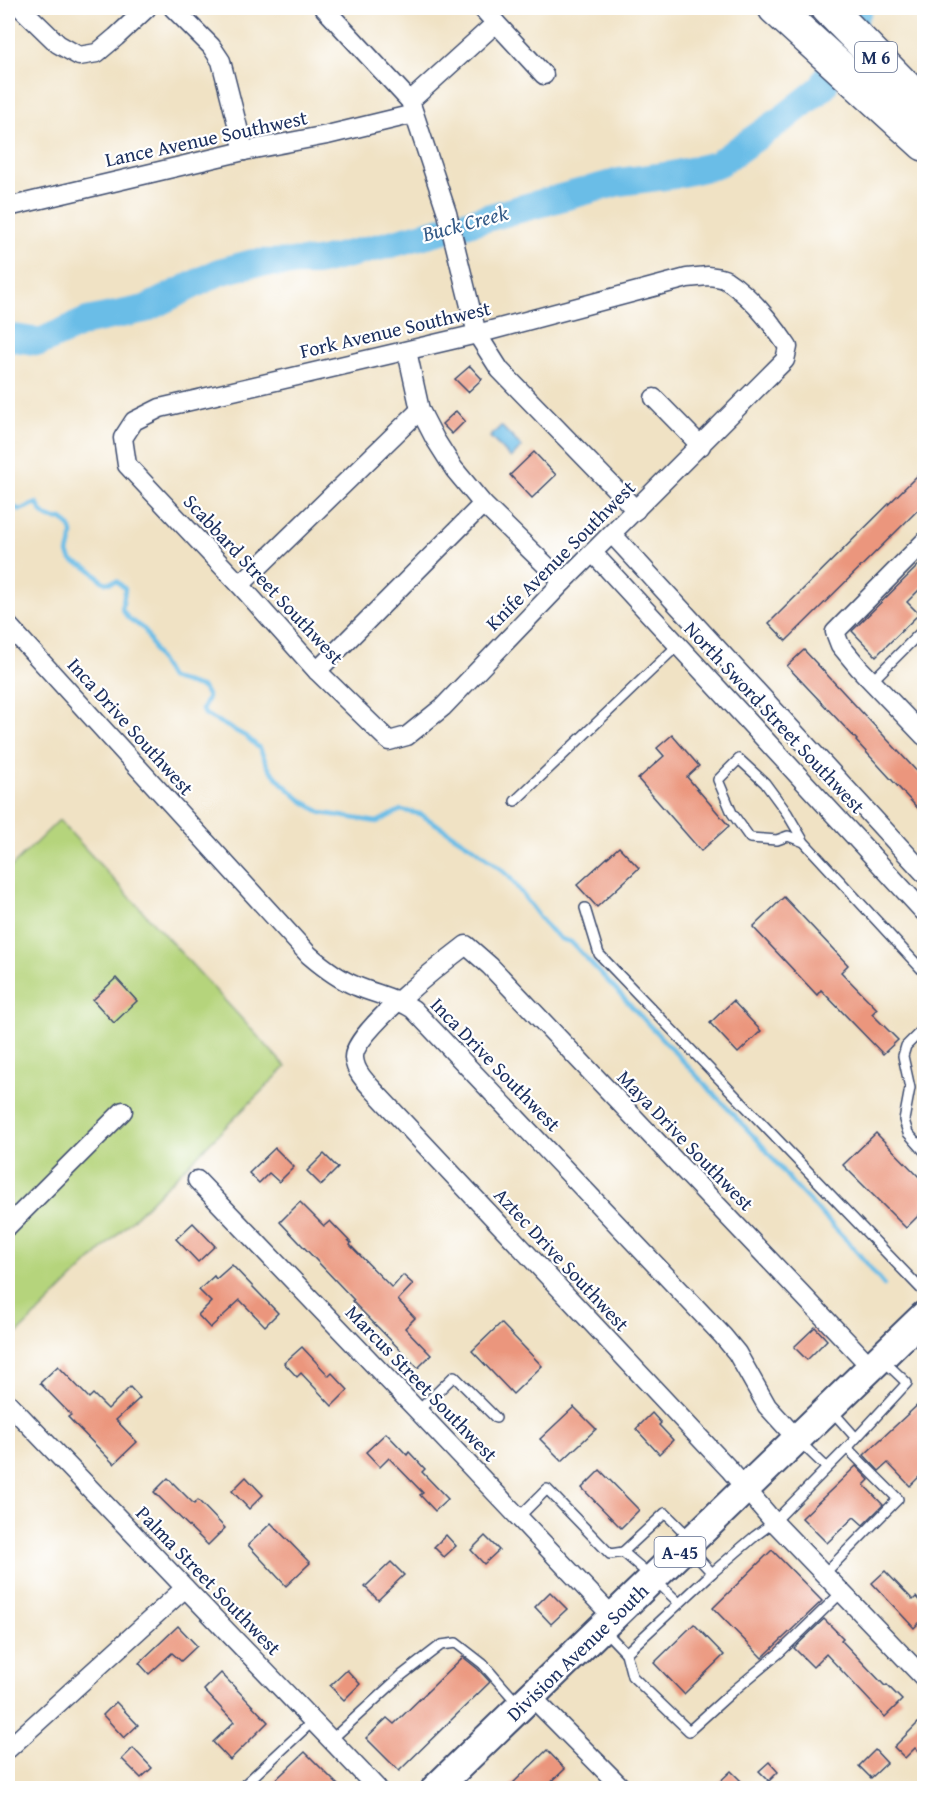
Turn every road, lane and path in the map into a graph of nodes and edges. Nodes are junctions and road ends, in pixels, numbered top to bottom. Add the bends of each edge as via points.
1 (21, 8) edge
2 (147, 8) edge
3 (173, 8) edge
4 (324, 8) edge
5 (482, 8) edge
6 (775, 8) edge
7 (828, 8) edge
8 (496, 23) junction
9 (544, 75) dead end
10 (924, 106) edge
11 (412, 107) junction
12 (924, 144) edge
13 (244, 151) junction
14 (8, 207) edge
15 (477, 334) junction
16 (407, 351) junction
17 (756, 390) joint
18 (654, 398) dead end
19 (420, 410) junction
20 (123, 438) joint
21 (700, 446) junction
22 (483, 504) junction
23 (636, 510) junction
24 (612, 534) junction
25 (924, 542) edge
26 (593, 553) junction
27 (563, 582) junction
28 (240, 585) junction
29 (8, 625) edge
30 (924, 629) edge
31 (678, 645) junction
32 (317, 671) junction
33 (872, 681) junction
34 (924, 736) edge
35 (389, 741) joint
36 (515, 801) dead end
37 (804, 842) junction
38 (924, 873) edge
39 (585, 908) dead end
40 (924, 912) edge
41 (924, 972) edge
42 (400, 1002) junction
43 (924, 1028) edge
44 (123, 1111) dead end
45 (924, 1151) edge
46 (197, 1180) dead end
47 (8, 1226) edge
48 (924, 1292) edge
49 (924, 1316) edge
50 (877, 1363) junction
51 (8, 1403) edge
52 (830, 1408) junction
53 (418, 1411) junction
54 (496, 1418) dead end
55 (856, 1438) junction
56 (797, 1439) junction
57 (847, 1448) junction
58 (827, 1468) junction
59 (746, 1489) junction
60 (519, 1517) junction
61 (774, 1522) junction
62 (689, 1542) junction
63 (623, 1552) junction
64 (712, 1573) junction
65 (824, 1574) junction
66 (653, 1578) junction
67 (184, 1588) junction
68 (842, 1592) junction
69 (679, 1604) junction
70 (608, 1623) junction
71 (626, 1653) junction
72 (924, 1678) edge
73 (526, 1701) junction
74 (313, 1721) junction
75 (331, 1740) junction
76 (8, 1749) edge
77 (369, 1786) edge
78 (241, 1788) edge
79 (436, 1788) edge
80 (622, 1788) edge

1 - 2 street via 58,44 79,56 97,53
3 - 13 street via 211,46 220,61
4 - 11 street
5 - 8 street
6 - 12 highway
7 - 10 highway, M 6
8 - 9 street
8 - 11 street, Lance Avenue Southwest
11 - 13 street, Lance Avenue Southwest via 327,135
11 - 15 street via 447,213
13 - 14 street, Lance Avenue Southwest
15 - 16 street, Fork Avenue Southwest
15 - 17 street, Fork Avenue Southwest via 687,278 725,279 748,298 788,347 785,360
15 - 23 street via 500,370
16 - 19 street
16 - 20 street, Fork Avenue Southwest via 160,408 134,421
17 - 21 street, Knife Avenue Southwest
18 - 21 street
19 - 22 street via 454,469
19 - 28 street
20 - 28 street, Scabbard Street Southwest via 128,465
21 - 23 street, Knife Avenue Southwest
22 - 27 street
22 - 32 street
23 - 24 street, Knife Avenue Southwest
24 - 26 street, Knife Avenue Southwest
24 - 38 street, North Sword Street Southwest
25 - 33 street via 835,632 840,645
26 - 27 street, Knife Avenue Southwest
26 - 31 street, North Sword Street Southwest
27 - 35 street, Knife Avenue Southwest via 443,707 407,736
28 - 32 street, Scabbard Street Southwest
29 - 42 street, Inca Drive Southwest via 309,955 354,986
30 - 33 lane
31 - 36 lane
31 - 40 street, North Sword Street Southwest
32 - 35 street, Scabbard Street Southwest
33 - 34 street
37 - 37 lane via 765,783 740,759 718,780 732,813 750,838 777,840 788,836
37 - 41 lane
39 - 48 lane via 599,954
42 - 50 street, Maya Drive Southwest via 426,975 466,945
42 - 56 street, Inca Drive Southwest via 412,1009 723,1336 767,1406
42 - 59 street, Aztec Drive Southwest via 361,1039 353,1055 355,1069
43 - 45 lane via 906,1046 903,1056 910,1088 904,1120 908,1133
44 - 47 street
46 - 53 street, Marcus Street Southwest
49 - 50 main road, Division Avenue South / A-45
50 - 52 main road, Division Avenue South / A-45
50 - 55 lane via 907,1383
51 - 67 street, Palma Street Southwest
52 - 55 lane
52 - 56 main road, Division Avenue South / A-45
53 - 54 lane via 454,1376
53 - 60 street, Marcus Street Southwest
55 - 57 lane
56 - 58 lane
56 - 59 main road, Division Avenue South / A-45
57 - 58 lane
57 - 65 lane via 898,1499
58 - 61 lane
59 - 61 street, Aztec Drive Southwest
59 - 62 main road, Division Avenue South / A-45
60 - 63 lane via 547,1489 610,1554
60 - 70 street, Marcus Street Southwest
61 - 64 lane
61 - 65 street, Aztec Drive Southwest
62 - 63 lane via 665,1513
62 - 64 lane
62 - 66 main road, Division Avenue South / A-45
63 - 66 lane
64 - 69 lane
65 - 68 street, Aztec Drive Southwest
66 - 69 lane
66 - 70 main road, Division Avenue South / A-45
67 - 74 street, Palma Street Southwest
67 - 76 street
68 - 71 lane via 689,1731 632,1676
68 - 72 street, Aztec Drive Southwest
69 - 71 lane
70 - 71 lane
70 - 73 main road, Division Avenue South / A-45
73 - 75 lane via 456,1643 441,1645
73 - 79 main road, Division Avenue South / A-45
73 - 80 street
74 - 75 street, Palma Street Southwest
74 - 78 lane
75 - 77 street, Palma Street Southwest

